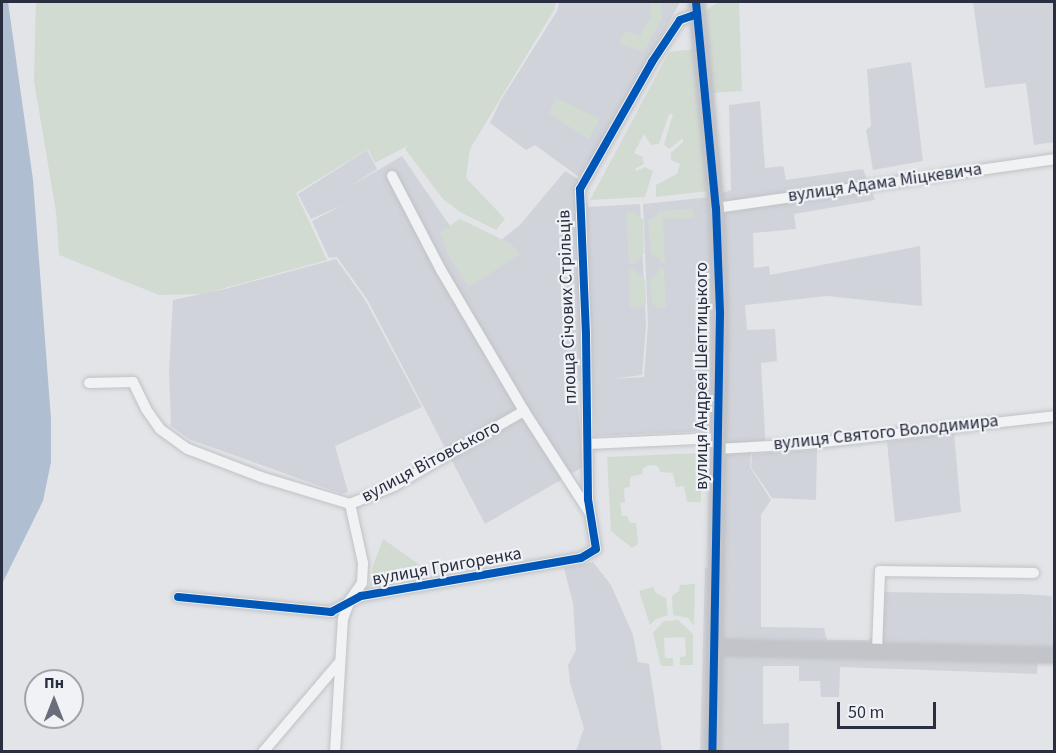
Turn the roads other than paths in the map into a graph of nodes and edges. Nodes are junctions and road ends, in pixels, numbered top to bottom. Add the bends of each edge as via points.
1 (696, 8) edge
2 (1054, 159) edge
3 (392, 176) dead end
4 (716, 208) junction
5 (89, 383) dead end
6 (524, 411) junction
7 (1054, 416) edge
8 (718, 443) junction
9 (588, 444) junction
10 (350, 504) junction
11 (590, 513) junction
12 (581, 558) joint
13 (1034, 573) dead end
14 (178, 597) dead end
15 (350, 600) junction
16 (714, 647) junction
17 (877, 650) junction
18 (1054, 655) edge
19 (338, 664) junction
20 (263, 752) edge
21 (334, 752) edge
22 (712, 752) edge

1 - 4 street, вулиця Андрея Шептицького
1 - 9 street, площа Січових Стрільців via 680,20 652,62 580,189
2 - 4 street, вулиця Адама Міцкевича
3 - 6 street, площа Січових Стрільців via 441,270
4 - 8 street, вулиця Андрея Шептицького via 720,314
5 - 10 street, вулиця Вітовського via 133,382 160,429 188,449 261,477
6 - 10 street, вулиця Вітовського via 394,486
6 - 11 street, площа Січових Стрільців
7 - 8 street, вулиця Святого Володимира via 806,444
8 - 9 street, вулиця Святого Володимира
8 - 16 street, вулиця Андрея Шептицького
9 - 11 street, площа Січових Стрільців
10 - 15 street via 363,563 362,583
11 - 12 street, площа Січових Стрільців via 596,549
12 - 15 street, вулиця Григоренка
13 - 17 street via 880,571
14 - 15 street, вулиця Григоренка via 331,612
15 - 19 street via 343,619
16 - 17 street
16 - 22 street, вулиця Андрея Шептицького
17 - 18 street
19 - 20 street
19 - 21 street

